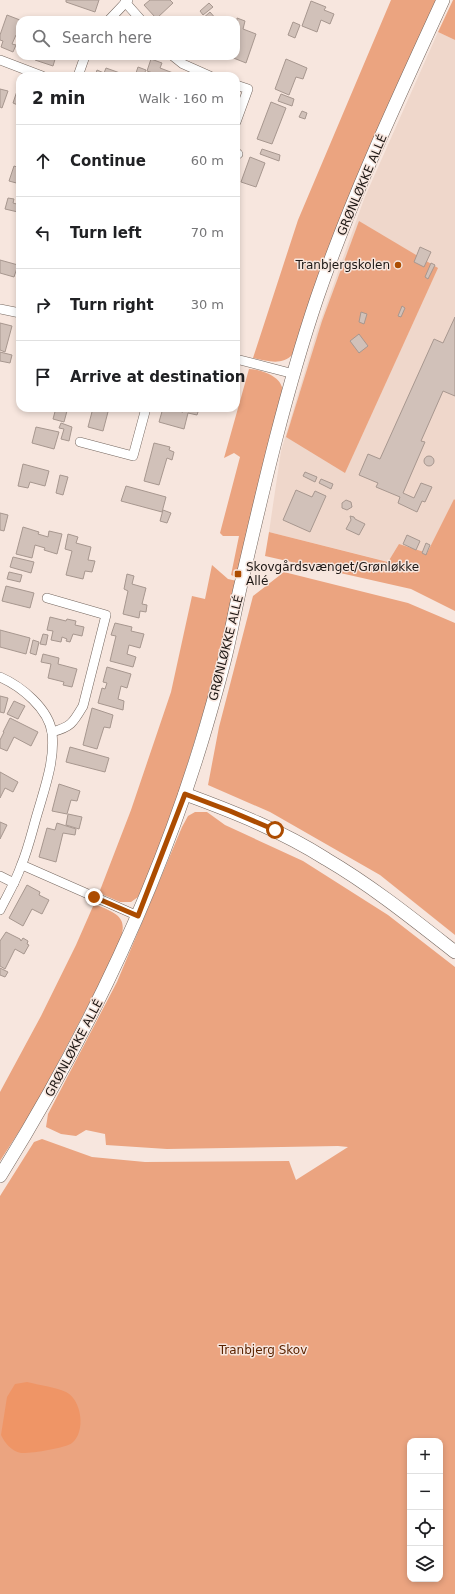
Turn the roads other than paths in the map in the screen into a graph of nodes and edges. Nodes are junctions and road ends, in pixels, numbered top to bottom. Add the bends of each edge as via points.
1 (443, 0) edge
2 (127, 1) edge
3 (113, 16) edge
4 (138, 16) edge
5 (0, 60) edge
6 (84, 60) edge
7 (178, 60) edge
8 (32, 72) edge
9 (79, 72) edge
10 (201, 72) edge
11 (240, 86) edge
12 (240, 111) edge
13 (0, 309) edge
14 (16, 312) edge
15 (240, 360) edge
16 (294, 374) junction
17 (145, 412) edge
18 (80, 442) dead end
19 (47, 598) dead end
20 (0, 677) edge
21 (52, 732) junction
22 (185, 794) junction
23 (22, 865) junction
24 (0, 876) edge
25 (14, 883) junction
26 (0, 910) edge
27 (138, 916) junction
28 (455, 952) edge
29 (0, 1176) edge

1 - 16 street, GRØNLØKKE ALLÉ via 350,208 317,299
2 - 3 street
2 - 4 street
5 - 8 street
6 - 9 street
7 - 10 street
11 - 12 street via 248,89
13 - 14 street
15 - 16 street
16 - 22 street, GRØNLØKKE ALLÉ via 226,654
17 - 18 street via 134,456
19 - 21 street via 106,615 83,706 67,728
20 - 21 street via 22,689 34,700
21 - 23 street via 52,760
22 - 27 street, GRØNLØKKE ALLÉ
22 - 28 street via 275,830 326,858 393,903
23 - 25 street
23 - 27 street
24 - 25 street
25 - 26 street
27 - 29 street, GRØNLØKKE ALLÉ via 102,996 61,1074

